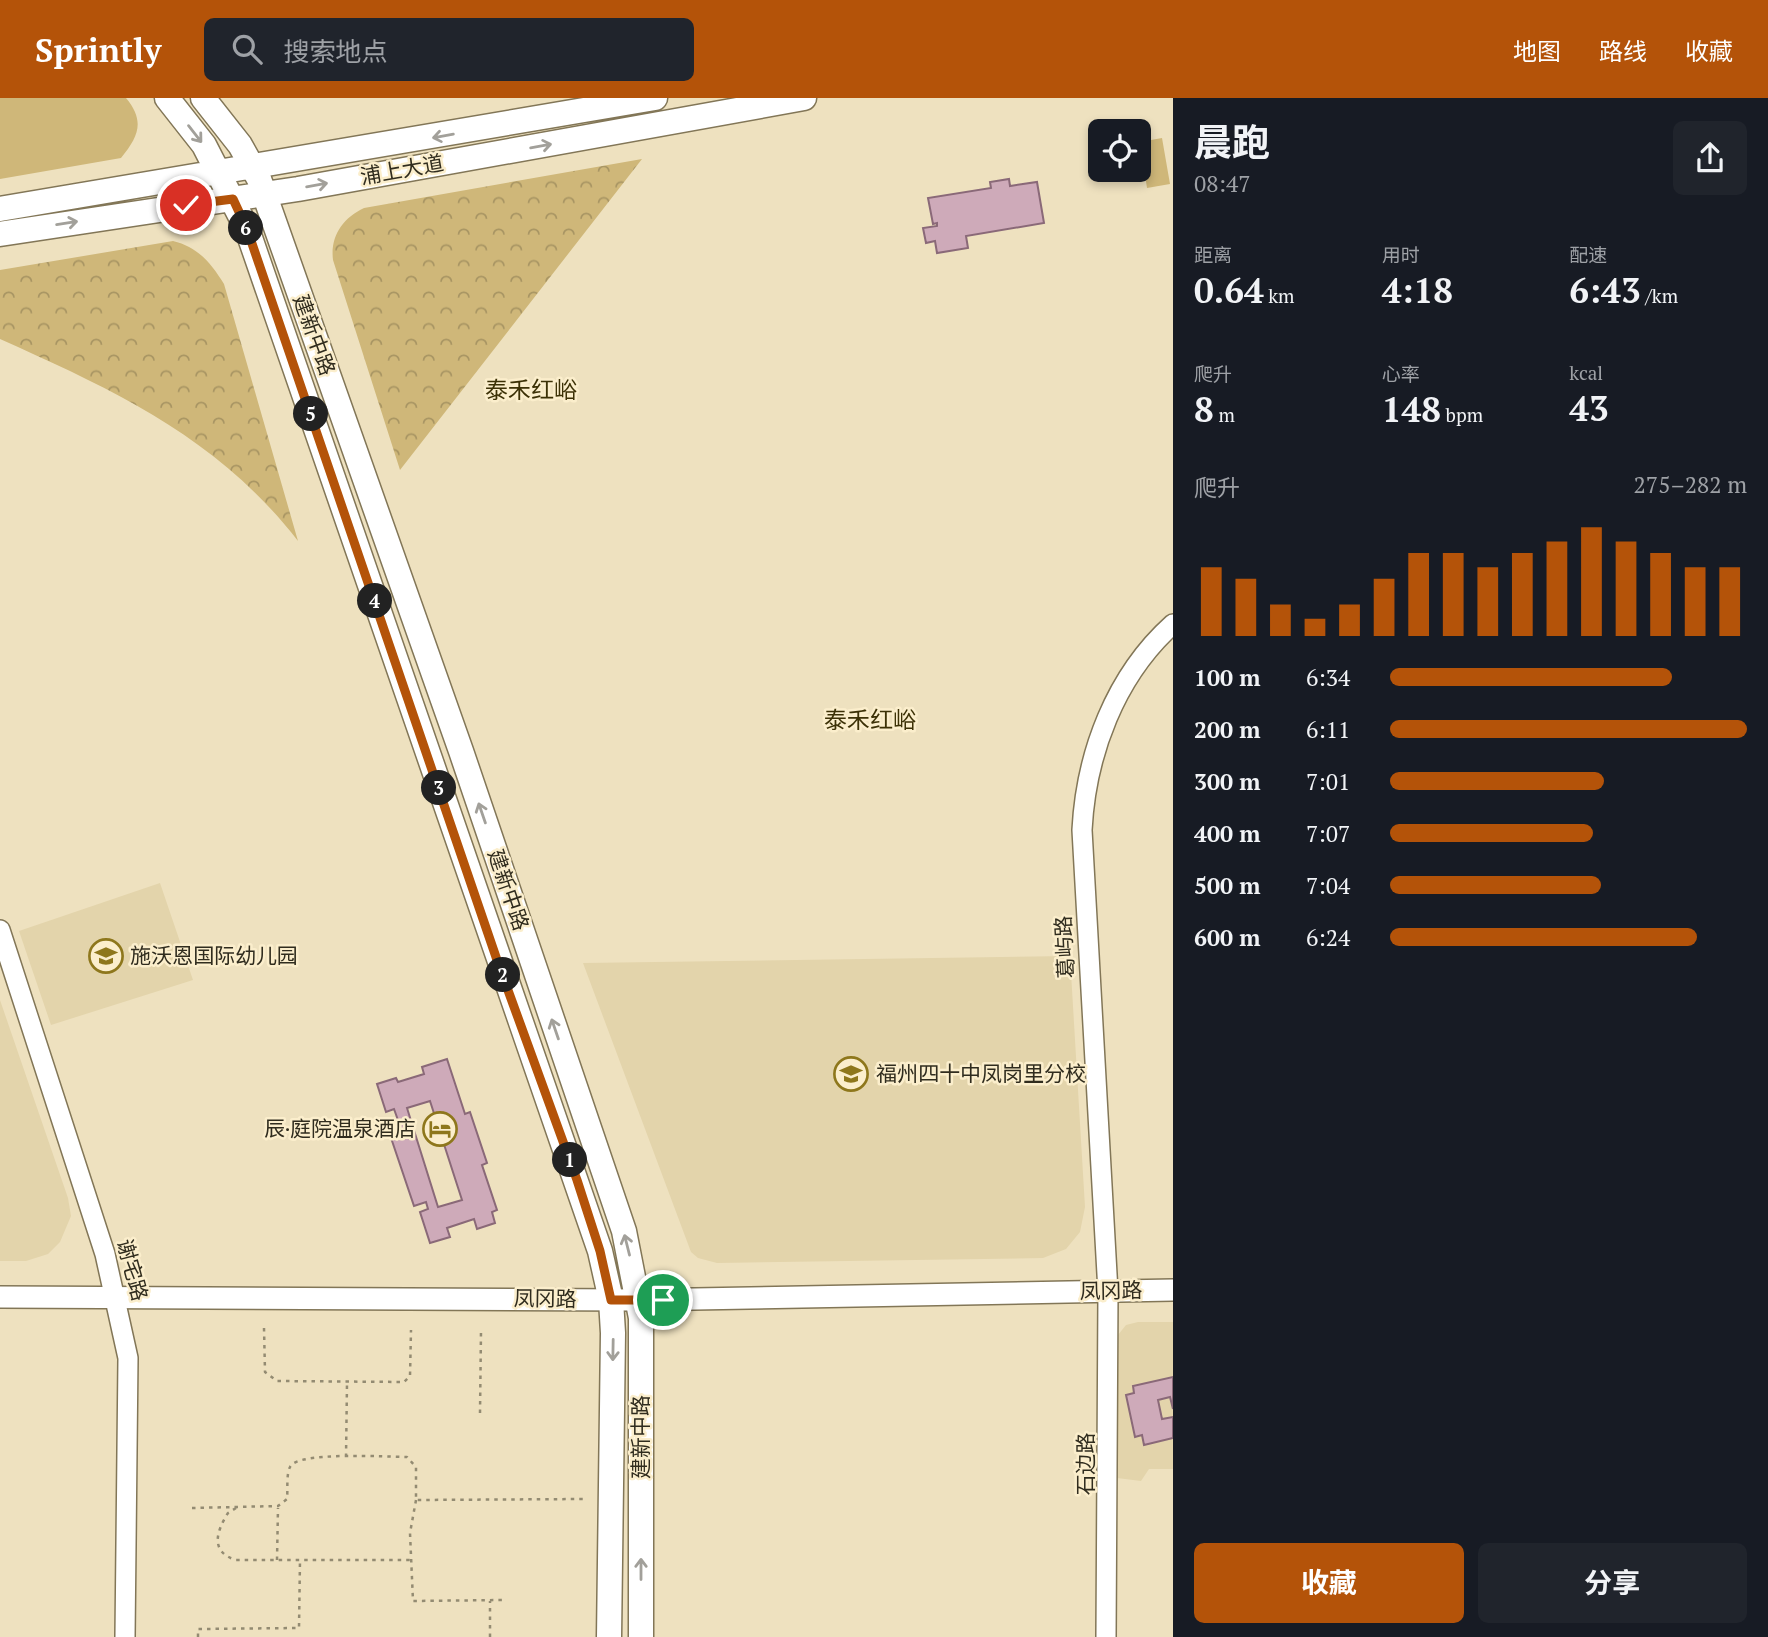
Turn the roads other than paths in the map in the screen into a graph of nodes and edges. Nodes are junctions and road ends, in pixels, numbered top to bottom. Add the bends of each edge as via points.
1 (167, 98) edge
2 (203, 98) edge
3 (655, 98) edge
4 (804, 98) edge
5 (254, 167) junction
6 (220, 172) junction
7 (264, 194) junction
8 (233, 199) junction
9 (0, 209) edge
10 (0, 234) edge
11 (1173, 624) edge
12 (0, 930) edge
13 (1173, 1290) edge
14 (1108, 1292) junction
15 (116, 1296) junction
16 (0, 1297) edge
17 (611, 1300) junction
18 (639, 1300) junction
19 (125, 1637) edge
20 (608, 1637) edge
21 (641, 1637) edge
22 (1106, 1637) edge

1 -> 6 main road, 建新中路
2 - 5 main road, 建新中路
3 -> 5 main road, 浦上大道
7 -> 4 main road, 浦上大道
5 - 6 main road, 浦上大道
5 - 7 main road, 建新中路
6 - 8 main road, 建新中路
6 - 9 main road, 浦上大道
7 - 8 main road, 浦上大道
18 -> 7 main road, 建新中路 via 624,1231 589,1127
10 -> 8 main road, 浦上大道
8 - 17 main road, 建新中路 via 568,1156
11 - 14 street, 葛屿路 via 1138,665 1114,704 1084,796 1082,830
12 - 15 street, 谢宅路
13 - 14 main road, 凤冈路
14 - 18 main road, 凤冈路
14 - 22 street, 石边路
15 - 16 main road, 凤冈路
15 - 17 main road, 凤冈路
15 - 19 street, 谢宅路 via 128,1358
17 - 18 main road, 凤冈路
17 -> 20 main road, 建新中路
21 -> 18 main road, 建新中路

